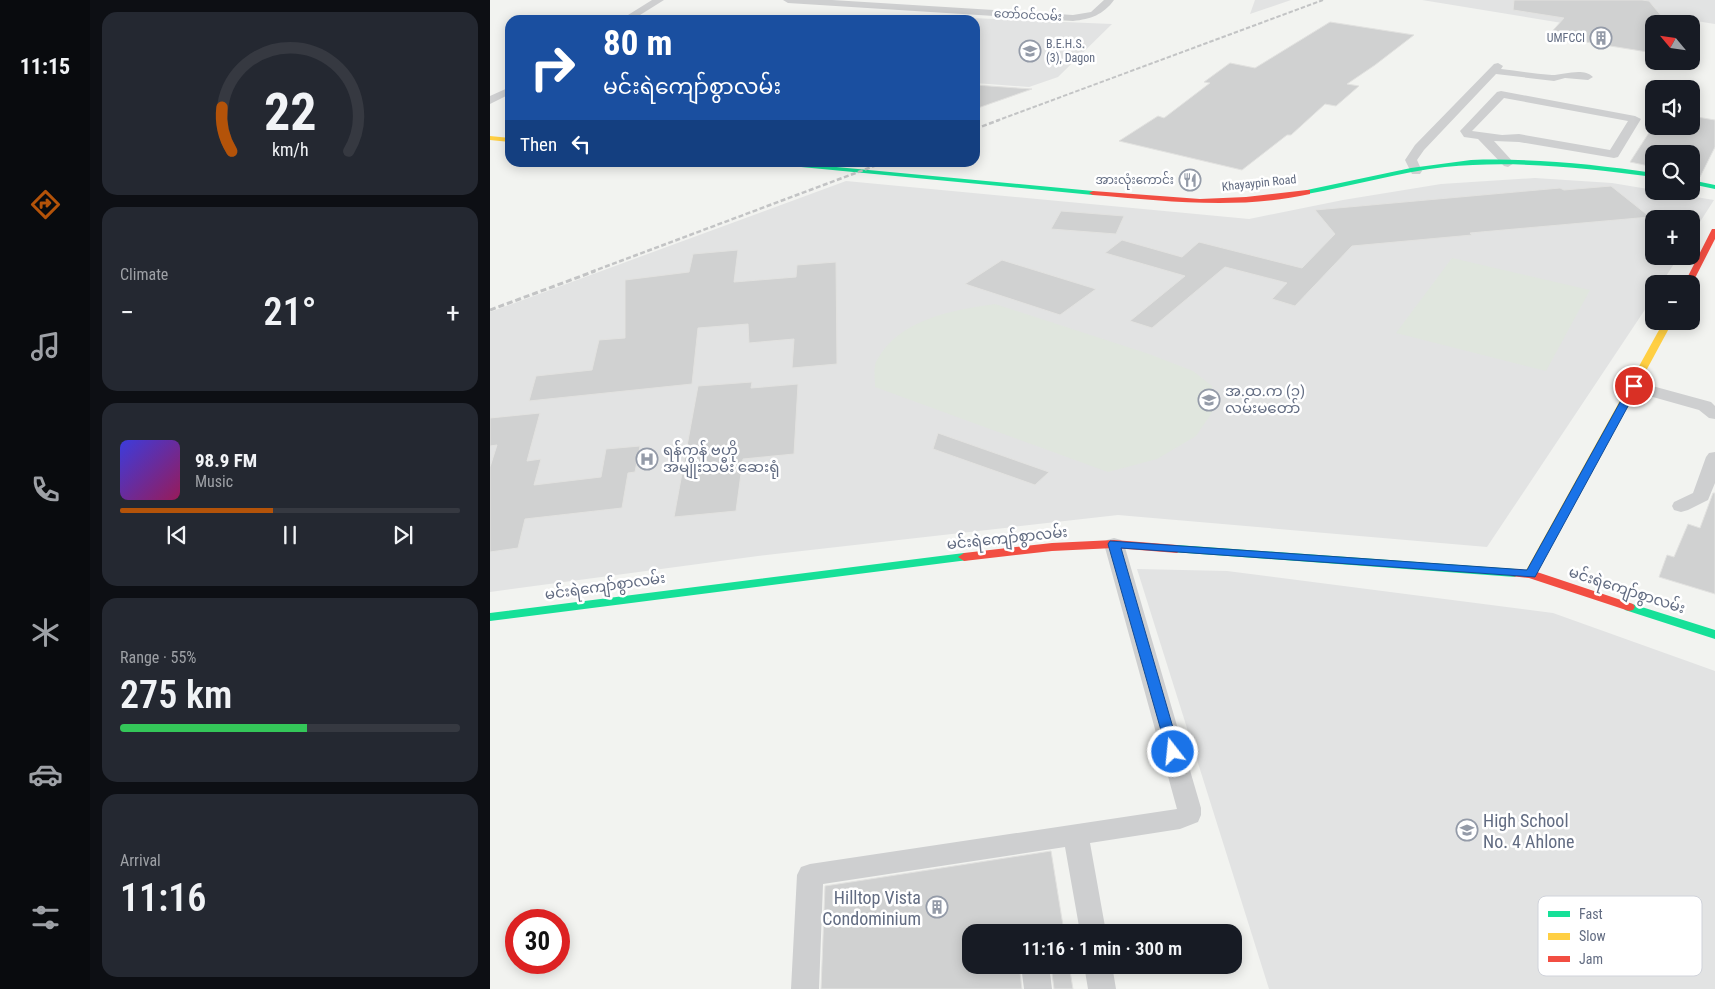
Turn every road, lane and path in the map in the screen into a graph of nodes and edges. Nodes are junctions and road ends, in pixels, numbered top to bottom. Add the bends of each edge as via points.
1 (659, 0) edge
2 (788, 0) edge
3 (925, 0) edge
4 (1109, 0) edge
5 (915, 9) junction
6 (634, 15) edge
7 (908, 15) edge
8 (1588, 77) dead end
9 (1479, 85) junction
10 (1547, 86) junction
11 (505, 93) edge
12 (493, 100) edge
13 (1482, 136) junction
14 (490, 138) edge
15 (505, 140) edge
16 (1508, 163) junction
17 (800, 167) edge
18 (1416, 170) junction
19 (1645, 175) edge
20 (1700, 184) edge
21 (1715, 187) edge
22 (1715, 231) edge
23 (1693, 275) edge
24 (1664, 330) edge
25 (1634, 386) junction
26 (1715, 414) edge
27 (1715, 457) edge
28 (1681, 506) dead end
29 (1114, 544) junction
30 (1530, 574) junction
31 (491, 620) edge
32 (1715, 635) edge
33 (1076, 836) junction
34 (1092, 924) edge
35 (1036, 974) edge
36 (1100, 974) edge
37 (805, 989) edge
38 (1038, 989) edge
39 (1102, 989) edge

1 - 6 street
2 - 5 street, တော်ဝင်လမ်း
3 - 5 street
4 - 5 street, တော်ဝင်လမ်း via 1100,12 1073,18
5 - 7 street
8 - 10 street via 1565,75
9 - 10 street via 1531,93
9 - 10 street via 1496,68
9 - 18 street via 1419,148 1411,160
11 - 12 street
13 - 13 street via 1466,131 1501,94 1635,119 1614,154 1519,138
13 - 16 street
14 - 15 main road
16 - 18 main road, Khayaypin Road
16 - 19 main road, Khayaypin Road via 1599,167
17 - 18 main road, Khayaypin Road via 1122,196 1229,202 1348,185
20 - 21 main road
22 - 23 main road
24 - 25 main road
25 - 26 street via 1705,406
25 - 30 main road
27 - 28 street via 1701,496
29 - 30 main road, မင်းရဲကျော်စွာလမ်း
29 - 31 main road, မင်းရဲကျော်စွာလမ်း via 1052,547 638,596
29 - 33 street via 1189,815
30 - 32 main road, မင်းရဲကျော်စွာလမ်း
33 - 34 street
33 - 37 street via 810,875
35 - 38 street
36 - 39 street

